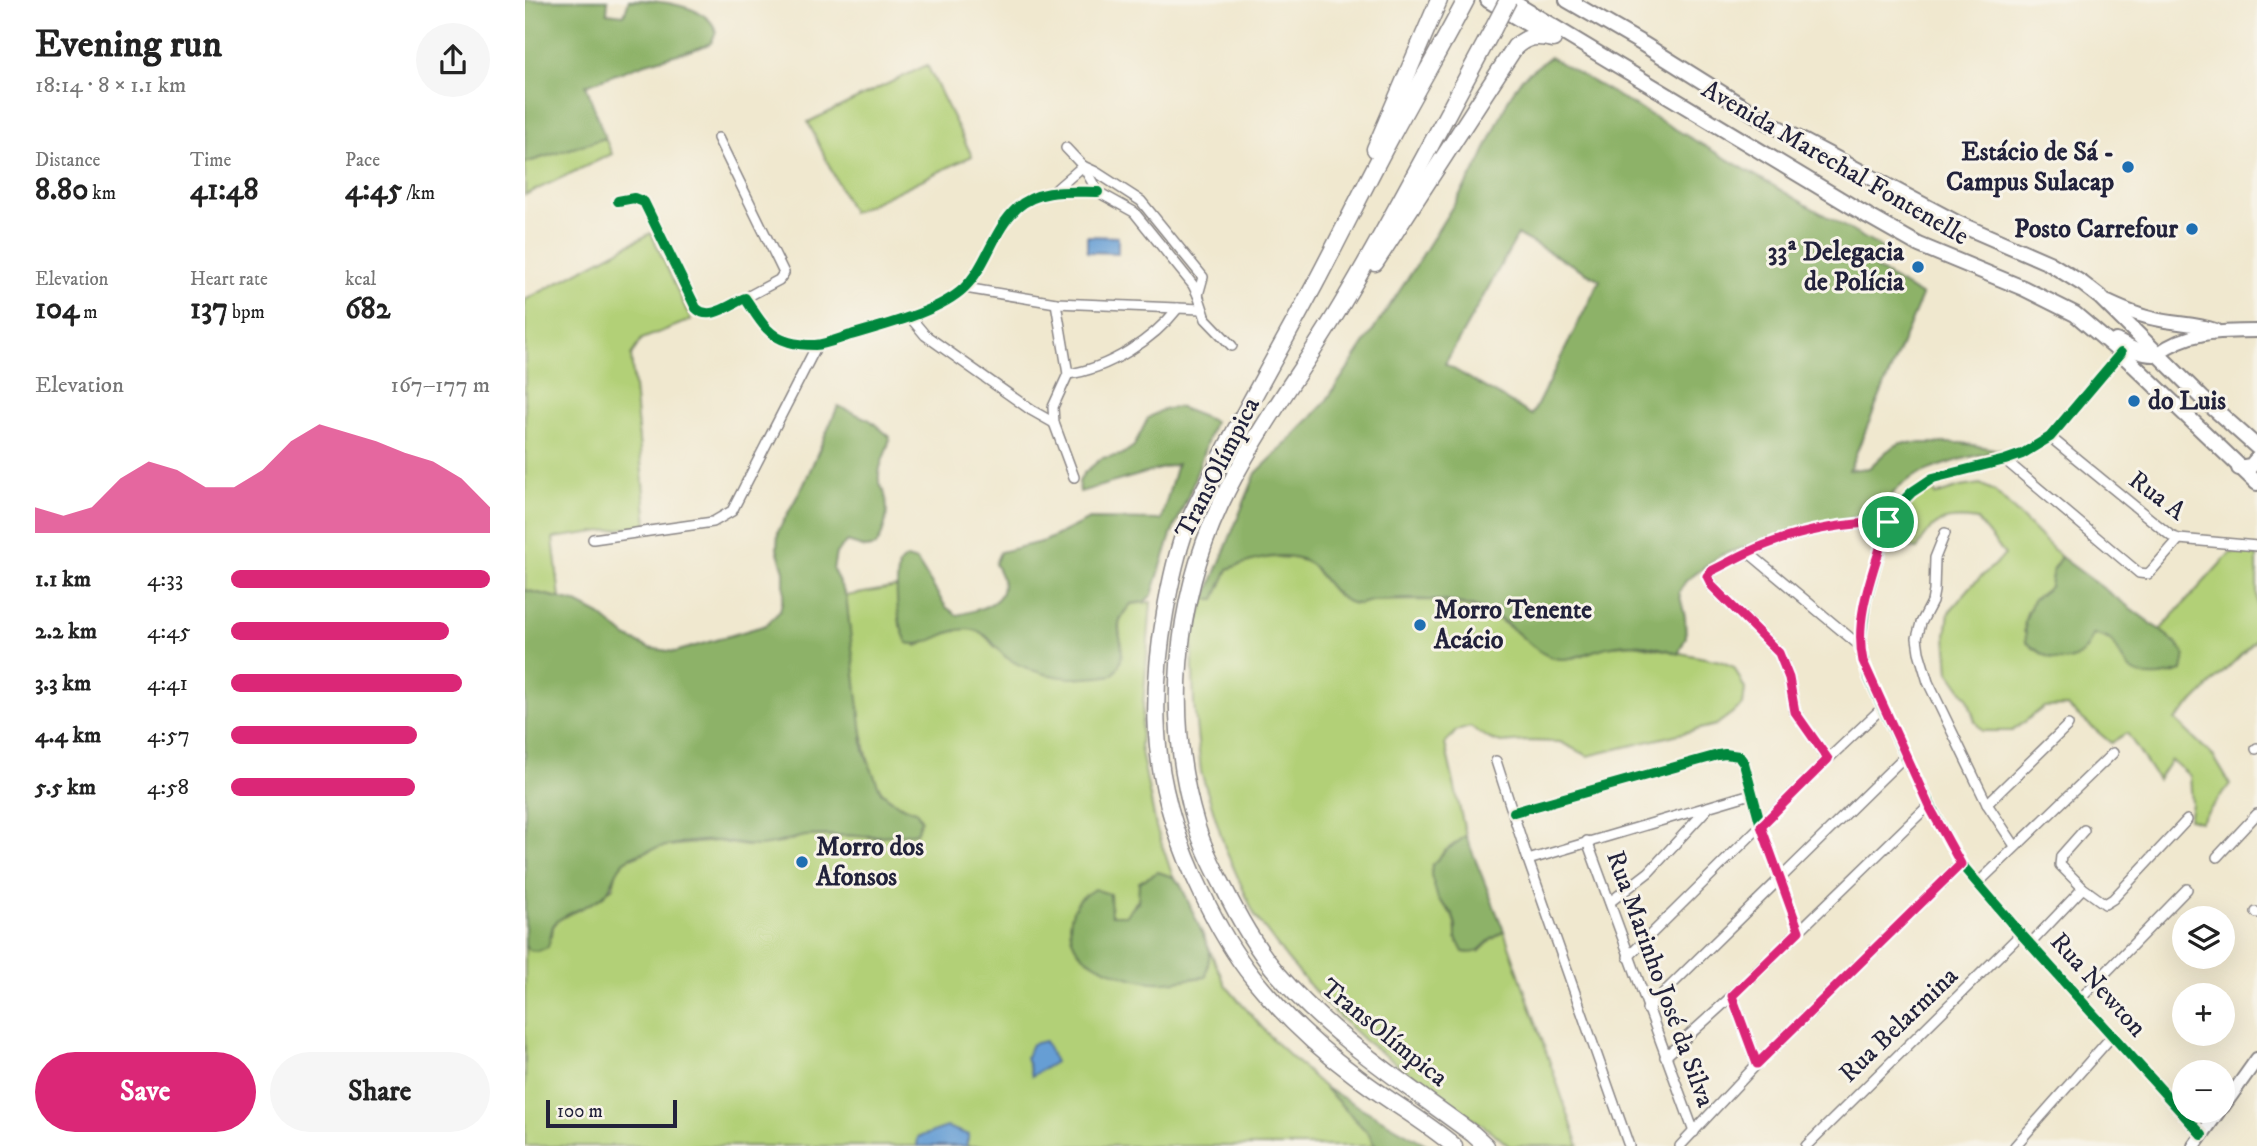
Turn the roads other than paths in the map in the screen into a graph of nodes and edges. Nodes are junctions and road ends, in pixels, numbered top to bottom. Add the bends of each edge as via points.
1 (1439, 0) edge
2 (1487, 0) edge
3 (1509, 0) edge
4 (1567, 0) edge
5 (1463, 6) edge
6 (1537, 8) edge
7 (1553, 39) junction
8 (1605, 57) junction
9 (719, 138) dead end
10 (1066, 148) dead end
11 (1083, 166) junction
12 (1098, 192) junction
13 (1052, 193) junction
14 (618, 201) dead end
15 (1352, 210) junction
16 (1354, 285) junction
17 (965, 288) junction
18 (1198, 295) junction
19 (745, 298) junction
20 (2101, 298) junction
21 (1056, 303) junction
22 (1178, 308) junction
23 (1201, 309) junction
24 (910, 317) junction
25 (2155, 320) junction
26 (2097, 330) junction
27 (2215, 330) junction
28 (2257, 331) edge
29 (817, 345) junction
30 (1232, 346) dead end
31 (2161, 351) junction
32 (2121, 353) junction
33 (1068, 374) junction
34 (1054, 423) junction
35 (2050, 437) junction
36 (2257, 447) edge
37 (2005, 460) junction
38 (2257, 460) edge
39 (2239, 468) junction
40 (1074, 477) dead end
41 (2257, 483) edge
42 (1888, 522) junction
43 (1945, 533) dead end
44 (593, 539) dead end
45 (2179, 539) junction
46 (2257, 546) edge
47 (1748, 553) junction
48 (1860, 646) junction
49 (1883, 707) junction
50 (2068, 725) dead end
51 (2113, 753) dead end
52 (1905, 756) junction
53 (1828, 759) junction
54 (1496, 761) dead end
55 (1751, 794) junction
56 (1987, 804) junction
57 (1929, 806) junction
58 (1709, 807) junction
59 (1514, 812) junction
60 (2257, 814) edge
61 (2187, 820) dead end
62 (1761, 826) junction
63 (2084, 830) dead end
64 (1587, 841) junction
65 (2015, 846) junction
66 (2217, 857) dead end
67 (1528, 860) junction
68 (1961, 864) junction
69 (1779, 880) junction
70 (1977, 884) junction
71 (2083, 888) junction
72 (2187, 889) dead end
73 (1609, 902) junction
74 (1799, 931) junction
75 (2021, 934) junction
76 (2030, 944) junction
77 (1628, 957) junction
78 (1732, 996) junction
79 (2080, 999) junction
80 (1647, 1009) junction
81 (2113, 1035) junction
82 (1665, 1057) junction
83 (2257, 1059) edge
84 (1757, 1064) junction
85 (2235, 1090) edge
86 (2210, 1123) edge
87 (1694, 1132) junction
88 (2198, 1140) edge
89 (1454, 1146) edge
90 (1486, 1146) edge
91 (1629, 1146) edge
92 (1680, 1146) edge
93 (1806, 1146) edge
94 (2014, 1146) edge

1 - 15 highway
2 - 7 main road
3 - 6 main road, Avenida Marechal Fontenelle
3 - 16 highway, TransOlímpica, bridge
4 - 20 main road, Avenida Marechal Fontenelle via 1769,123 1957,223 2049,263
5 - 15 highway, TransOlímpica
6 - 8 main road, Avenida Marechal Fontenelle
7 - 8 main road
7 - 16 highway via 1531,37 1515,47 1389,244
8 - 26 main road, Avenida Marechal Fontenelle via 1899,233 2052,301
9 - 19 street via 784,273
10 - 11 street
11 - 12 street
11 - 13 street
11 - 18 street via 1141,201 1203,277
12 - 13 street
12 - 18 street via 1133,212
13 - 17 street via 1017,208
14 - 19 street via 634,198 644,202 700,313 711,314
15 - 89 highway, TransOlímpica via 1182,540 1171,578 1155,687 1161,777 1189,868 1213,917 1252,976 1316,1045
16 - 90 highway, TransOlímpica via 1245,459 1202,547 1180,639 1178,691 1186,784 1196,827 1213,867 1235,913 1274,970 1341,1037
17 - 21 street
17 - 24 street
18 - 23 street
19 - 29 street via 767,330 789,342
20 - 25 main road
20 - 31 main road, Avenida Marechal Fontenelle
21 - 22 street
21 - 33 street
22 - 23 street
22 - 33 street via 1155,333 1102,366
23 - 30 street
24 - 29 street
24 - 34 street via 925,335
25 - 27 main road
25 - 31 main road via 2167,337
26 - 31 main road via 2136,351
26 - 32 main road, Avenida Marechal Fontenelle
27 - 28 main road
27 - 31 main road
29 - 44 street via 732,511 713,523
31 - 36 main road, Avenida Marechal Fontenelle
32 - 35 street
32 - 39 main road, Avenida Marechal Fontenelle
33 - 34 street via 1053,407
34 - 40 street
35 - 37 street
35 - 45 street, Rua A
37 - 42 street via 1933,478 1912,492
37 - 45 street via 2139,573 2153,570
38 - 39 main road
39 - 41 main road, Avenida Marechal Fontenelle
42 - 47 street via 1839,525
42 - 48 street via 1865,600
43 - 56 street via 1935,558 1932,602 1919,631 1919,652 1928,682
45 - 46 street, Rua A
47 - 48 street
47 - 53 street via 1711,571 1709,582 1779,653 1795,712
48 - 49 street, Rua Newton
49 - 52 street, Rua Newton
49 - 53 street
50 - 56 street
51 - 65 street
52 - 57 street, Rua Newton
52 - 69 street
53 - 62 street
54 - 59 street
55 - 58 street
55 - 59 street via 1744,763 1739,756 1725,754
55 - 62 street
56 - 65 street
57 - 68 street, Rua Newton
57 - 74 street
58 - 64 street
58 - 73 street via 1662,860
59 - 67 street
60 - 66 street
61 - 71 street via 2109,902 2102,903
62 - 69 street
62 - 77 street
63 - 71 street via 2059,861
64 - 67 street
64 - 73 street, Rua Marinho José da Silva
65 - 70 street
67 - 91 street
68 - 70 street, Rua Newton
68 - 84 street
69 - 74 street
69 - 80 street
70 - 75 street, Rua Newton
71 - 76 street
72 - 79 street
73 - 77 street, Rua Marinho José da Silva
74 - 78 street
75 - 76 street, Rua Newton
75 - 93 street, Rua Belarmina
76 - 79 street, Rua Newton
77 - 80 street, Rua Marinho José da Silva
78 - 82 street
78 - 84 street
79 - 81 street, Rua Newton
80 - 82 street, Rua Marinho José da Silva
81 - 88 street, Rua Newton
81 - 94 street
82 - 87 street, Rua Marinho José da Silva
83 - 85 main road
84 - 87 street
86 - 88 main road
87 - 92 street

